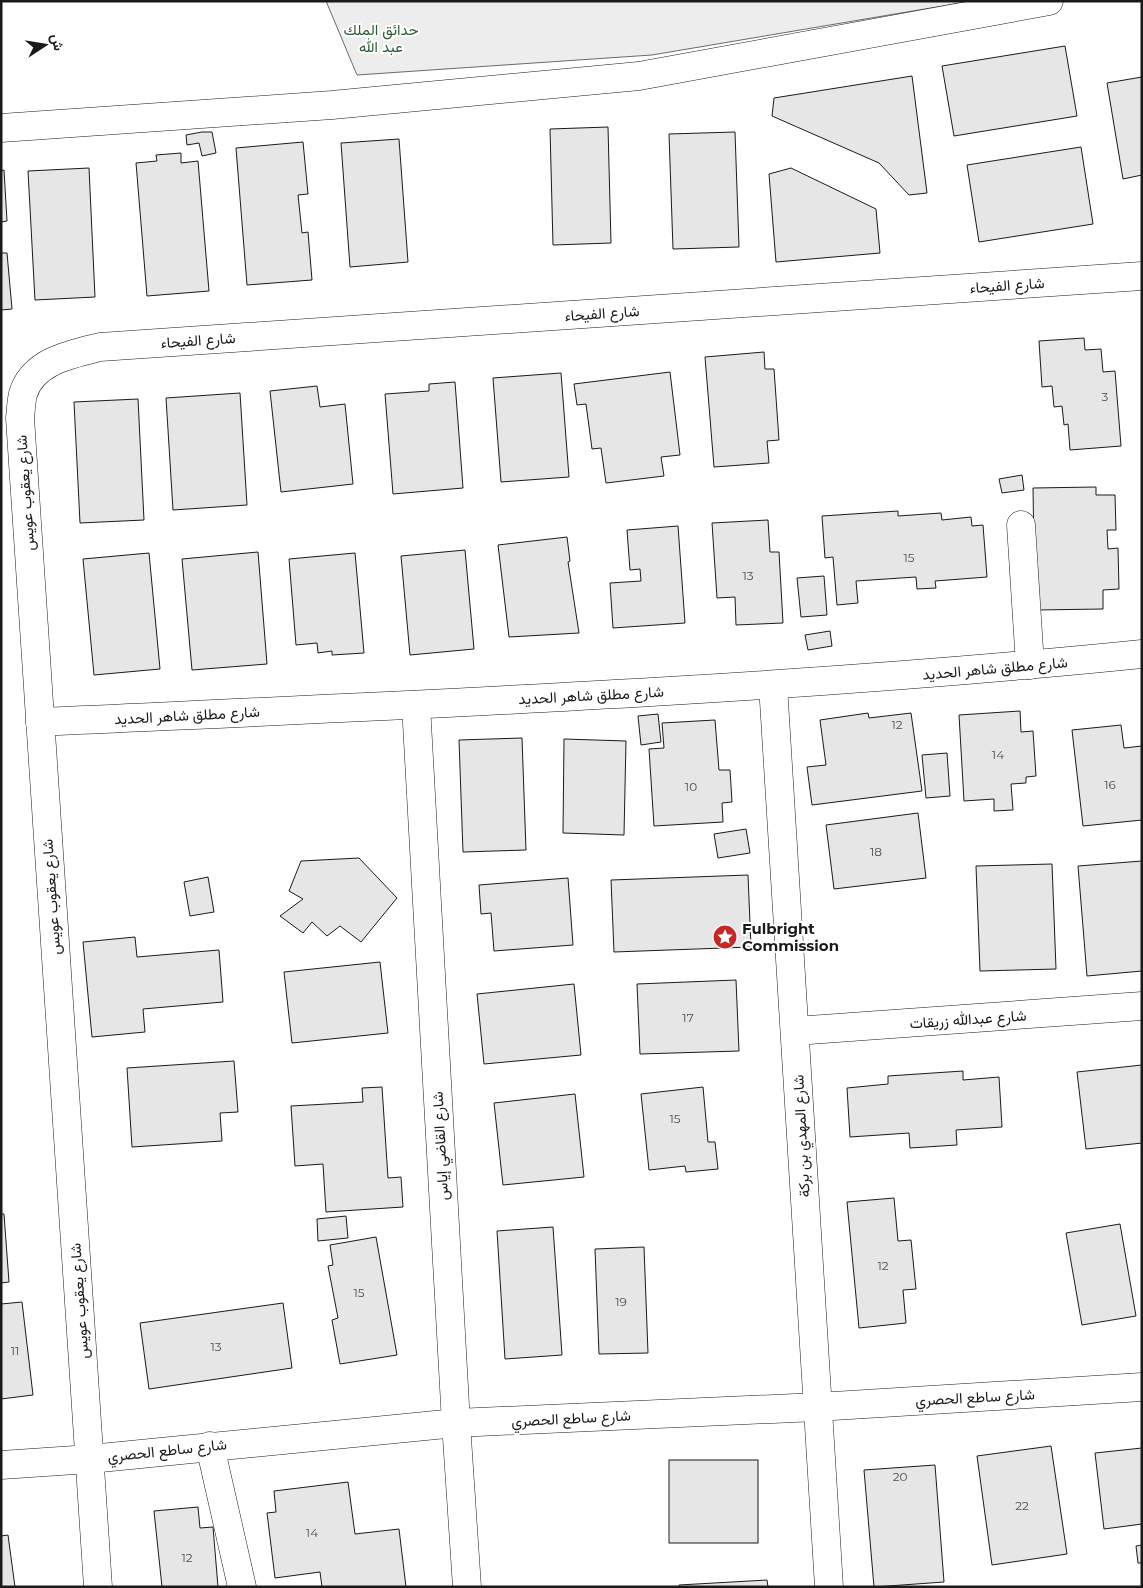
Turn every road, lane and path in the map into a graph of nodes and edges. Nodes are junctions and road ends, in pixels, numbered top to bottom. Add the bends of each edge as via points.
1 (1049, 1) edge
2 (1, 128) edge
3 (1142, 276) edge
4 (64, 356) joint
5 (1021, 525) dead end
6 (1142, 654) edge
7 (1030, 665) junction
8 (773, 685) junction
9 (416, 705) junction
10 (40, 722) junction
11 (1142, 1006) edge
12 (795, 1031) junction
13 (1142, 1387) edge
14 (817, 1407) junction
15 (456, 1424) junction
16 (210, 1446) junction
17 (90, 1458) junction
18 (1, 1465) edge
19 (98, 1587) edge
20 (242, 1587) edge
21 (467, 1587) edge
22 (829, 1587) edge

1 - 2 street via 639,76 332,105
3 - 4 street, شارع الفيحاء via 100,347
4 - 10 street, شارع يعقوب عويس via 37,370 23,393 20,418
5 - 7 street
6 - 7 street, شارع مطلق شاهر الحديد
7 - 8 street, شارع مطلق شاهر الحديد
8 - 9 street, شارع مطلق شاهر الحديد
8 - 12 street, شارع المهدي بن بركة
9 - 10 street, شارع مطلق شاهر الحديد
9 - 15 street, شارع القاضي إياس
10 - 17 street, شارع يعقوب عويس
11 - 12 street, شارع عبدالله زريقات
12 - 14 street, شارع المهدي بن بركة
13 - 14 street, شارع ساطع الحصري
14 - 15 street, شارع ساطع الحصري
14 - 22 street, شارع المهدي بن بركة
15 - 16 street, شارع ساطع الحصري
15 - 21 street, شارع القاضي إياس
16 - 17 street, شارع ساطع الحصري
16 - 20 street
17 - 18 street, شارع ساطع الحصري
17 - 19 street, شارع يعقوب عويس

